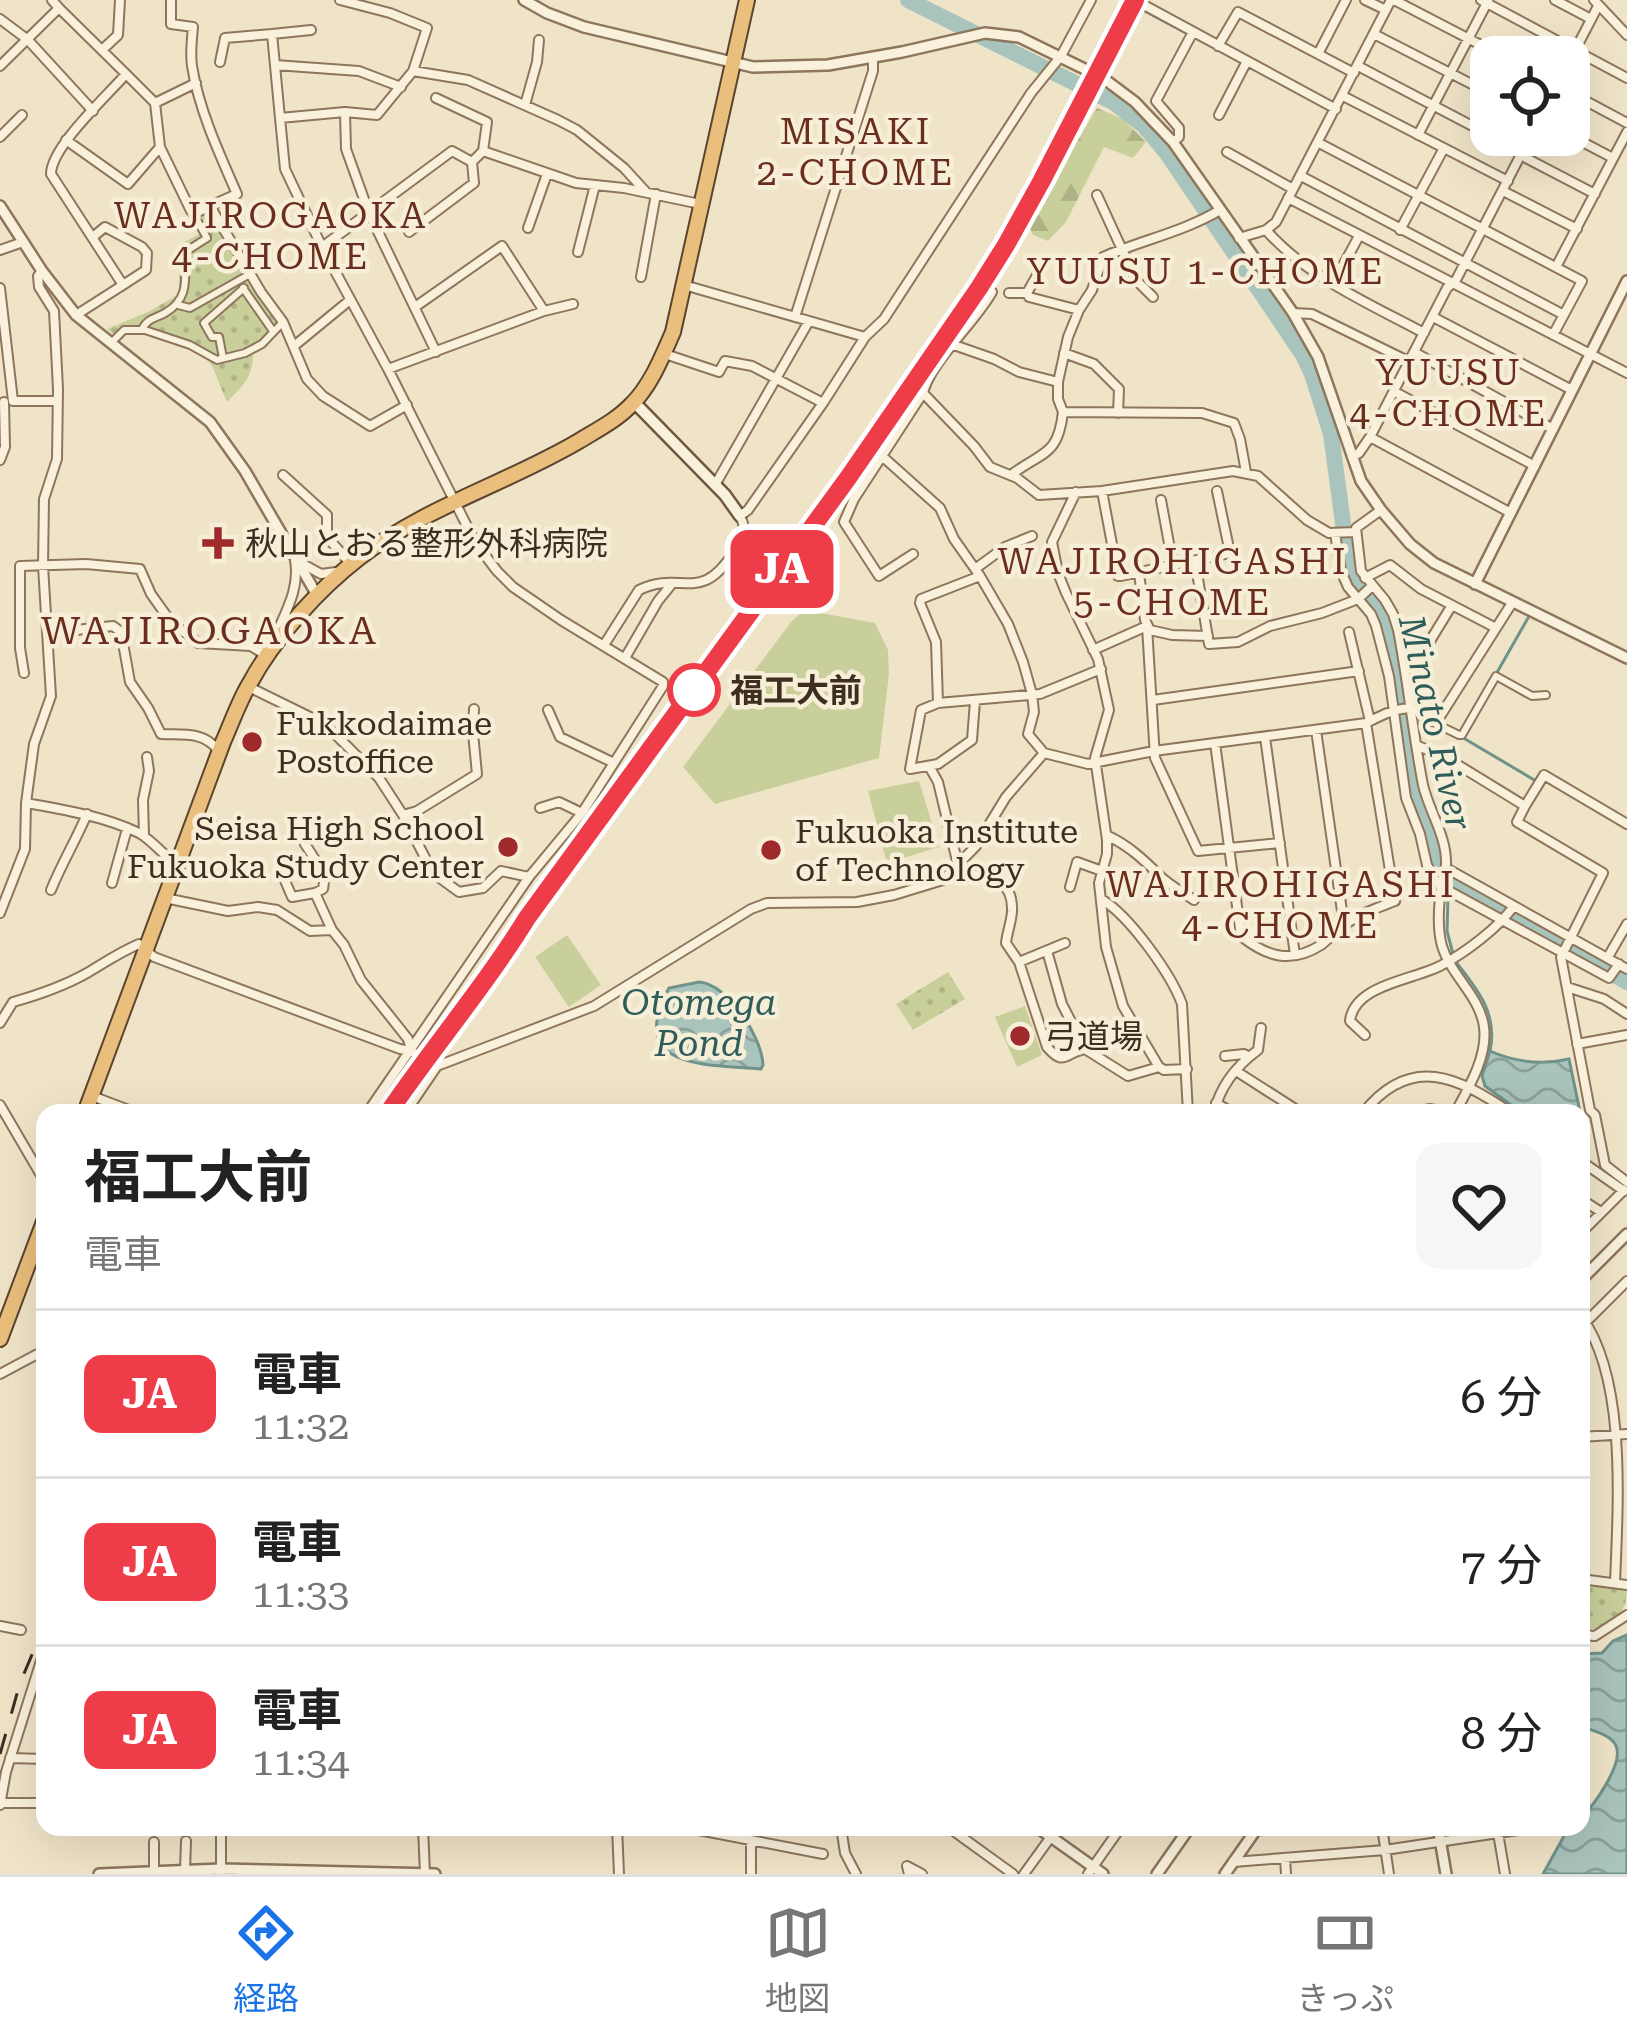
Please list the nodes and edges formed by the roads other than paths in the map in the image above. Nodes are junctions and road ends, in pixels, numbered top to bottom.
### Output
1 (120, 0) edge
2 (171, 0) edge
3 (340, 0) edge
4 (524, 0) edge
5 (747, 0) edge
6 (1090, 0) edge
7 (1346, 0) edge
8 (1365, 0) edge
9 (1392, 0) edge
10 (1555, 0) edge
11 (1486, 1) edge
12 (1596, 3) edge
13 (56, 4) edge
14 (1144, 5) dead end
15 (1385, 10) junction
16 (0, 19) edge
17 (1591, 19) junction
18 (311, 30) dead end
19 (1192, 32) junction
20 (272, 34) junction
21 (1374, 34) junction
22 (1627, 35) edge
23 (1552, 36) edge
24 (1582, 36) edge
25 (1468, 38) junction
26 (28, 40) junction
27 (539, 40) dead end
28 (1218, 46) junction
29 (102, 50) junction
30 (1318, 54) junction
31 (1590, 57) edge
32 (873, 58) junction
33 (1058, 59) junction
34 (220, 62) dead end
35 (1247, 62) junction
36 (734, 64) junction
37 (275, 65) junction
38 (0, 66) edge
39 (1356, 69) junction
40 (413, 71) junction
41 (1450, 73) junction
42 (126, 74) junction
43 (1627, 78) edge
44 (196, 82) junction
45 (1470, 83) edge
46 (401, 87) junction
47 (1343, 95) junction
48 (436, 98) dead end
49 (155, 103) junction
50 (525, 105) junction
51 (1590, 105) edge
52 (1434, 106) junction
53 (1336, 109) junction
54 (93, 111) junction
55 (345, 112) junction
56 (1219, 115) dead end
57 (22, 116) dead end
58 (280, 118) junction
59 (1470, 125) edge
60 (1627, 127) edge
61 (1418, 135) junction
62 (0, 137) edge
63 (66, 140) junction
64 (1173, 142) junction
65 (1319, 142) junction
66 (1590, 146) edge
67 (160, 147) junction
68 (1444, 148) junction
69 (483, 152) junction
70 (1227, 152) dead end
71 (1520, 156) edge
72 (1525, 156) edge
73 (1613, 158) junction
74 (472, 162) junction
75 (547, 174) junction
76 (1301, 176) junction
77 (595, 185) junction
78 (1505, 186) junction
79 (651, 193) junction
80 (1290, 194) junction
81 (1594, 194) junction
82 (1097, 195) dead end
83 (1419, 196) junction
84 (701, 205) junction
85 (0, 206) edge
86 (210, 206) junction
87 (1220, 210) junction
88 (193, 212) junction
89 (369, 214) junction
90 (528, 228) dead end
91 (1482, 229) junction
92 (1576, 229) junction
93 (1266, 230) junction
94 (1400, 230) junction
95 (409, 232) dead end
96 (94, 236) junction
97 (1359, 236) junction
98 (1239, 238) junction
99 (23, 242) junction
100 (322, 247) junction
101 (1121, 249) junction
102 (0, 250) edge
103 (578, 252) dead end
104 (1465, 263) junction
105 (1556, 268) junction
106 (42, 271) junction
107 (1040, 271) dead end
108 (641, 277) dead end
109 (245, 280) junction
110 (1627, 281) edge
111 (1333, 284) junction
112 (1451, 284) junction
113 (123, 285) junction
114 (683, 285) junction
115 (0, 288) edge
116 (992, 292) dead end
117 (1010, 292) dead end
118 (1027, 293) junction
119 (1153, 297) dead end
120 (350, 300) junction
121 (573, 304) dead end
122 (178, 305) junction
123 (416, 307) junction
124 (1078, 310) junction
125 (544, 311) junction
126 (1293, 313) junction
127 (76, 315) junction
128 (1564, 315) junction
129 (795, 317) junction
130 (1432, 317) junction
131 (808, 321) junction
132 (283, 322) junction
133 (142, 329) junction
134 (274, 332) junction
135 (1424, 333) junction
136 (1553, 336) junction
137 (865, 337) junction
138 (111, 343) junction
139 (954, 345) junction
140 (295, 346) junction
141 (436, 352) junction
142 (664, 353) junction
143 (1064, 353) junction
144 (1589, 355) junction
145 (1412, 357) junction
146 (223, 359) junction
147 (388, 369) junction
148 (1627, 373) edge
149 (776, 378) junction
150 (1058, 382) junction
151 (1571, 390) junction
152 (1395, 392) junction
153 (923, 393) junction
154 (57, 401) junction
155 (6, 402) edge
156 (634, 402) junction
157 (823, 403) junction
158 (406, 405) junction
159 (1064, 412) junction
160 (1118, 413) junction
161 (1553, 429) junction
162 (1370, 437) junction
163 (882, 456) junction
164 (1351, 458) junction
165 (0, 460) edge
166 (1535, 466) junction
167 (1246, 472) junction
168 (284, 475) dead end
169 (1011, 475) junction
170 (715, 485) junction
171 (1217, 490) dead end
172 (1102, 491) junction
173 (1076, 492) junction
174 (1161, 500) dead end
175 (454, 503) junction
176 (1381, 510) junction
177 (1511, 513) junction
178 (740, 516) junction
179 (1353, 532) junction
180 (1337, 533) junction
181 (1031, 536) dead end
182 (913, 554) dead end
183 (295, 558) junction
184 (1195, 561) junction
185 (1173, 565) junction
186 (43, 566) junction
187 (349, 566) junction
188 (977, 572) junction
189 (1139, 573) junction
190 (1365, 578) junction
191 (672, 584) junction
192 (1475, 584) junction
193 (1372, 586) junction
194 (317, 595) junction
195 (1358, 599) junction
196 (1512, 602) junction
197 (1452, 605) junction
198 (1147, 626) junction
199 (1496, 628) junction
200 (48, 632) junction
201 (1349, 632) dead end
202 (1208, 635) junction
203 (1627, 642) edge
204 (604, 645) junction
205 (1093, 650) junction
206 (267, 657) junction
207 (1623, 657) edge
208 (625, 658) junction
209 (1101, 669) junction
210 (1359, 670) junction
211 (1406, 671) junction
212 (24, 673) dead end
213 (248, 687) junction
214 (1031, 694) junction
215 (1546, 695) dead end
216 (976, 700) junction
217 (1153, 700) junction
218 (938, 703) junction
219 (1412, 708) junction
220 (473, 709) dead end
221 (548, 710) dead end
222 (1393, 710) junction
223 (1368, 722) junction
224 (1316, 730) junction
225 (1265, 737) junction
226 (1215, 743) junction
227 (1418, 746) junction
228 (219, 752) junction
229 (1154, 752) junction
230 (1044, 753) junction
231 (147, 757) dead end
232 (614, 763) junction
233 (1096, 763) junction
234 (929, 766) junction
235 (26, 803) junction
236 (1526, 806) junction
237 (540, 808) dead end
238 (582, 813) junction
239 (87, 814) junction
240 (403, 815) junction
241 (193, 821) junction
242 (1627, 824) edge
243 (127, 829) junction
244 (253, 830) dead end
245 (144, 835) junction
246 (1107, 836) junction
247 (1280, 843) junction
248 (305, 844) dead end
249 (1229, 849) junction
250 (176, 864) junction
251 (955, 868) junction
252 (1446, 868) junction
253 (1102, 871) junction
254 (283, 877) dead end
255 (529, 878) junction
256 (112, 883) dead end
257 (1442, 886) junction
258 (1070, 887) dead end
259 (51, 890) dead end
260 (314, 893) junction
261 (292, 897) junction
262 (165, 898) junction
263 (1099, 898) junction
264 (1194, 900) dead end
265 (277, 910) junction
266 (0, 913) edge
267 (1509, 914) junction
268 (1627, 924) edge
269 (1344, 925) junction
270 (332, 930) junction
271 (1570, 938) junction
272 (1065, 943) dead end
273 (146, 950) junction
274 (1047, 951) junction
275 (1563, 953) junction
276 (1295, 955) junction
277 (1608, 957) junction
278 (1448, 960) junction
279 (1019, 962) junction
280 (1623, 966) edge
281 (1567, 987) junction
282 (1627, 1014) edge
283 (0, 1023) edge
284 (1261, 1028) dead end
285 (1365, 1035) dead end
286 (1627, 1035) edge
287 (1577, 1044) junction
288 (1085, 1048) junction
289 (411, 1051) junction
290 (1226, 1056) dead end
291 (1249, 1057) junction
292 (437, 1066) junction
293 (1160, 1066) junction
294 (1187, 1069) junction
295 (1236, 1071) junction
296 (1469, 1087) junction
297 (91, 1096) junction
298 (1283, 1101) junction
299 (88, 1104) edge
300 (113, 1104) edge
301 (373, 1104) edge
302 (411, 1104) edge
303 (1188, 1104) edge
304 (1216, 1104) edge
305 (1281, 1104) edge
306 (1288, 1104) edge
307 (1372, 1104) edge
308 (1460, 1104) edge
309 (1496, 1104) edge
310 (1589, 1104) edge
311 (0, 1106) edge
312 (1590, 1110) edge
313 (1590, 1166) edge
314 (36, 1167) edge
315 (1626, 1188) edge
316 (1590, 1205) edge
317 (1601, 1213) junction
318 (1590, 1224) edge
319 (1627, 1234) edge
320 (36, 1243) edge
321 (1590, 1271) edge
322 (1627, 1280) edge
323 (1590, 1315) edge
324 (1590, 1328) edge
325 (0, 1339) edge
326 (36, 1355) edge
327 (0, 1374) edge
328 (1624, 1434) edge
329 (1590, 1436) edge
330 (1590, 1581) edge
331 (1615, 1583) junction
332 (1627, 1585) edge
333 (1627, 1617) edge
334 (0, 1626) edge
335 (21, 1630) dead end
336 (1590, 1636) edge
337 (36, 1677) edge
338 (10, 1758) junction
339 (36, 1759) edge
340 (36, 1803) edge
341 (0, 1804) edge
342 (221, 1836) edge
343 (424, 1836) edge
344 (617, 1836) edge
345 (731, 1836) edge
346 (842, 1836) edge
347 (960, 1836) edge
348 (1052, 1836) edge
349 (1059, 1836) edge
350 (1115, 1836) edge
351 (1184, 1836) edge
352 (1252, 1836) edge
353 (1383, 1836) edge
354 (1440, 1836) edge
355 (1470, 1836) edge
356 (1499, 1836) edge
357 (751, 1840) junction
358 (186, 1841) dead end
359 (154, 1842) dead end
360 (1441, 1842) junction
361 (1385, 1850) junction
362 (823, 1854) dead end
363 (1285, 1858) junction
364 (1233, 1862) junction
365 (185, 1870) junction
366 (1090, 1870) edge
367 (154, 1871) edge
368 (221, 1871) edge
369 (428, 1873) edge
370 (99, 1874) edge
371 (619, 1874) edge
372 (752, 1874) edge
373 (856, 1874) edge
374 (909, 1874) edge
375 (922, 1874) edge
376 (1013, 1874) edge
377 (1024, 1874) edge
378 (1103, 1874) edge
379 (1157, 1874) edge
380 (1225, 1874) edge
381 (1286, 1874) edge
382 (1389, 1874) edge
383 (1446, 1874) edge
384 (1504, 1874) edge

1 - 29 street
2 - 44 street
3 - 40 street
4 - 36 street
5 - 36 highway
6 - 33 street
7 - 30 street
8 - 15 street
9 - 15 street
9 - 25 street
10 - 17 street
11 - 23 street
11 - 25 street
12 - 17 street
12 - 22 street
13 - 26 street
13 - 29 street
14 - 19 street
15 - 21 street
16 - 26 street
17 - 24 street
18 - 20 street
19 - 28 street
19 - 64 street
20 - 34 street
20 - 37 street
21 - 39 street
21 - 41 street
25 - 41 street
26 - 38 street
26 - 54 street
27 - 50 street
28 - 30 street
28 - 35 street
29 - 42 street
30 - 39 street
31 - 43 street
32 - 33 street
32 - 36 street
32 - 129 street
33 - 64 street
33 - 137 street
35 - 53 street
35 - 56 street
36 - 84 highway
37 - 46 street
37 - 58 street
39 - 47 street
39 - 52 street
40 - 46 street
40 - 50 street
41 - 45 street
41 - 52 street
42 - 49 street
42 - 54 street
44 - 49 street
44 - 86 street
46 - 55 street
47 - 53 street
47 - 61 street
48 - 69 street
49 - 67 street
50 - 79 street
51 - 60 street
52 - 59 street
52 - 61 street
53 - 65 street
54 - 63 street
55 - 58 street
55 - 89 street
57 - 62 street
58 - 100 street
60 - 73 street
61 - 68 street
63 - 67 street
63 - 96 street
64 - 87 street
65 - 76 street
65 - 83 street
66 - 73 street
67 - 88 street
68 - 78 street
68 - 83 street
69 - 74 street
69 - 75 street
70 - 80 street
71 - 78 street
72 - 81 street
73 - 81 street
74 - 89 street
74 - 95 street
75 - 77 street
75 - 90 street
76 - 80 street
76 - 94 street
77 - 79 street
77 - 103 street
78 - 91 street
78 - 92 street
79 - 84 street
79 - 108 street
80 - 93 street
80 - 97 street
81 - 92 street
82 - 101 street
83 - 91 street
83 - 94 street
84 - 114 highway
85 - 99 street
86 - 88 street
86 - 109 street
87 - 98 street
87 - 101 street
88 - 122 street
89 - 100 street
89 - 123 street
91 - 104 street
91 - 105 street
92 - 105 street
93 - 98 street
93 - 111 street
94 - 104 street
96 - 113 street
96 - 113 street
97 - 111 street
97 - 112 street
98 - 126 street
99 - 102 street
99 - 106 street
100 - 120 street
101 - 119 street
101 - 124 street
104 - 112 street
104 - 128 street
105 - 128 street
106 - 127 street
106 - 154 street
107 - 118 street
109 - 122 street
109 - 132 street
109 - 134 street
109 - 146 street
110 - 144 street
111 - 135 street
112 - 130 street
112 - 136 street
113 - 127 street
114 - 129 street
114 - 142 highway
115 - 155 street
116 - 139 street
117 - 118 street
118 - 124 street
120 - 140 street
120 - 147 street
121 - 125 street
122 - 133 street
123 - 125 street
123 - 141 street
124 - 143 street
125 - 141 street
126 - 145 street
126 - 164 street
127 - 138 street
128 - 136 street
129 - 131 street
130 - 135 street
130 - 151 street
131 - 137 street
131 - 149 street
132 - 134 street
132 - 140 street
133 - 138 street
133 - 146 street
134 - 146 street
135 - 145 street
136 - 144 street
137 - 157 street
138 - 183 street
139 - 150 street
139 - 153 street
140 - 158 street
141 - 147 street
142 - 149 street
142 - 156 highway
143 - 150 street
143 - 160 street
144 - 148 street
144 - 151 street
145 - 152 street
145 - 161 street
147 - 158 street
149 - 157 street
149 - 170 street
150 - 159 street
151 - 161 street
152 - 162 street
152 - 166 street
153 - 163 street
153 - 169 street
154 - 155 street
154 - 186 street
155 - 165 street
156 - 170 main road
156 - 175 highway
157 - 178 street
158 - 175 street
159 - 160 street
159 - 169 street
160 - 167 street
161 - 166 street
162 - 164 street
162 - 177 street
163 - 182 street
163 - 188 street
164 - 176 street
166 - 177 street
167 - 172 street
167 - 180 street
168 - 187 street
169 - 173 street
170 - 178 main road
171 - 184 street
172 - 173 street
172 - 189 street
173 - 205 street
174 - 185 street
175 - 187 highway
175 - 204 street
176 - 179 street
176 - 192 street
177 - 192 street
178 - 191 street
179 - 180 street
179 - 190 street
180 - 195 street
181 - 188 street
183 - 187 street
183 - 194 street
183 - 206 street
184 - 185 street
184 - 202 street
185 - 189 street
186 - 200 street
186 - 206 street
186 - 212 street
187 - 194 highway
188 - 214 street
188 - 218 street
189 - 198 street
190 - 193 street
190 - 197 street
191 - 204 street
191 - 208 street
192 - 196 street
193 - 195 street
193 - 211 street
194 - 206 highway
195 - 202 street
195 - 222 street
196 - 199 street
196 - 207 street
197 - 199 street
197 - 211 street
198 - 202 street
198 - 205 street
198 - 217 street
199 - 219 street
200 - 228 street
200 - 235 street
201 - 210 street
203 - 207 street
204 - 208 street
205 - 209 street
206 - 213 highway
208 - 232 street
209 - 214 street
209 - 233 street
210 - 217 street
210 - 223 street
211 - 219 street
213 - 228 highway
213 - 240 street
214 - 216 street
214 - 230 street
215 - 219 street
216 - 218 street
216 - 234 street
217 - 229 street
218 - 234 street
219 - 222 street
219 - 227 street
220 - 240 street
221 - 232 street
222 - 223 street
222 - 257 street
223 - 224 street
223 - 269 street
224 - 225 street
224 - 269 street
225 - 226 street
225 - 247 street
226 - 229 street
226 - 249 street
227 - 236 street
227 - 252 street
228 - 241 highway
229 - 233 street
229 - 249 street
230 - 233 street
230 - 251 street
231 - 245 street
232 - 238 street
233 - 246 street
234 - 251 street
235 - 239 street
235 - 266 street
236 - 242 street
236 - 271 street
237 - 238 street
238 - 255 street
239 - 243 street
239 - 259 street
240 - 255 street
241 - 244 street
241 - 250 highway
243 - 245 street
243 - 256 street
245 - 250 street
246 - 253 street
246 - 264 street
247 - 249 street
247 - 276 street
248 - 260 street
249 - 276 street
250 - 262 highway
251 - 279 street
251 - 292 street
252 - 257 street
252 - 267 street
253 - 258 street
253 - 263 street
254 - 261 street
255 - 289 street
257 - 267 street
257 - 278 street
260 - 261 street
260 - 270 street
261 - 265 street
262 - 265 street
262 - 273 highway
263 - 293 street
263 - 294 street
265 - 270 street
267 - 271 street
267 - 275 street
267 - 278 street
268 - 277 street
269 - 276 street
270 - 289 street
271 - 275 street
271 - 277 street
272 - 274 street
273 - 283 street
273 - 289 street
273 - 297 highway
274 - 279 street
274 - 288 street
275 - 280 street
275 - 281 street
277 - 280 street
278 - 285 street
278 - 296 street
279 - 288 street
281 - 282 street
281 - 287 street
284 - 291 street
286 - 287 street
287 - 310 street
288 - 293 street
289 - 292 street
289 - 301 street
290 - 291 street
291 - 295 street
292 - 302 street
293 - 294 street
294 - 303 street
295 - 298 street
295 - 304 street
296 - 307 street
296 - 308 street
296 - 309 street
297 - 299 highway
297 - 300 street
298 - 305 street
298 - 306 street
311 - 314 street
312 - 315 street
313 - 315 street
315 - 317 street
316 - 317 street
317 - 318 street
319 - 321 street
320 - 325 highway
322 - 323 street
324 - 328 street
326 - 327 street
328 - 329 street
328 - 331 street
330 - 331 street
331 - 332 street
333 - 336 street
334 - 335 street
337 - 338 street
338 - 339 street
338 - 341 street
340 - 341 street
342 - 368 street
343 - 369 street
344 - 371 street
345 - 357 street
346 - 373 street
347 - 376 street
348 - 377 street
349 - 366 street
350 - 366 street
351 - 379 street
352 - 364 street
353 - 361 street
354 - 360 street
355 - 360 street
356 - 384 street
357 - 362 street
357 - 372 street
358 - 365 street
359 - 367 street
360 - 361 street
360 - 383 street
361 - 363 street
361 - 382 street
363 - 364 street
363 - 381 street
364 - 380 street
365 - 367 street
365 - 368 street
366 - 378 street
367 - 370 street
368 - 369 street
374 - 375 street

